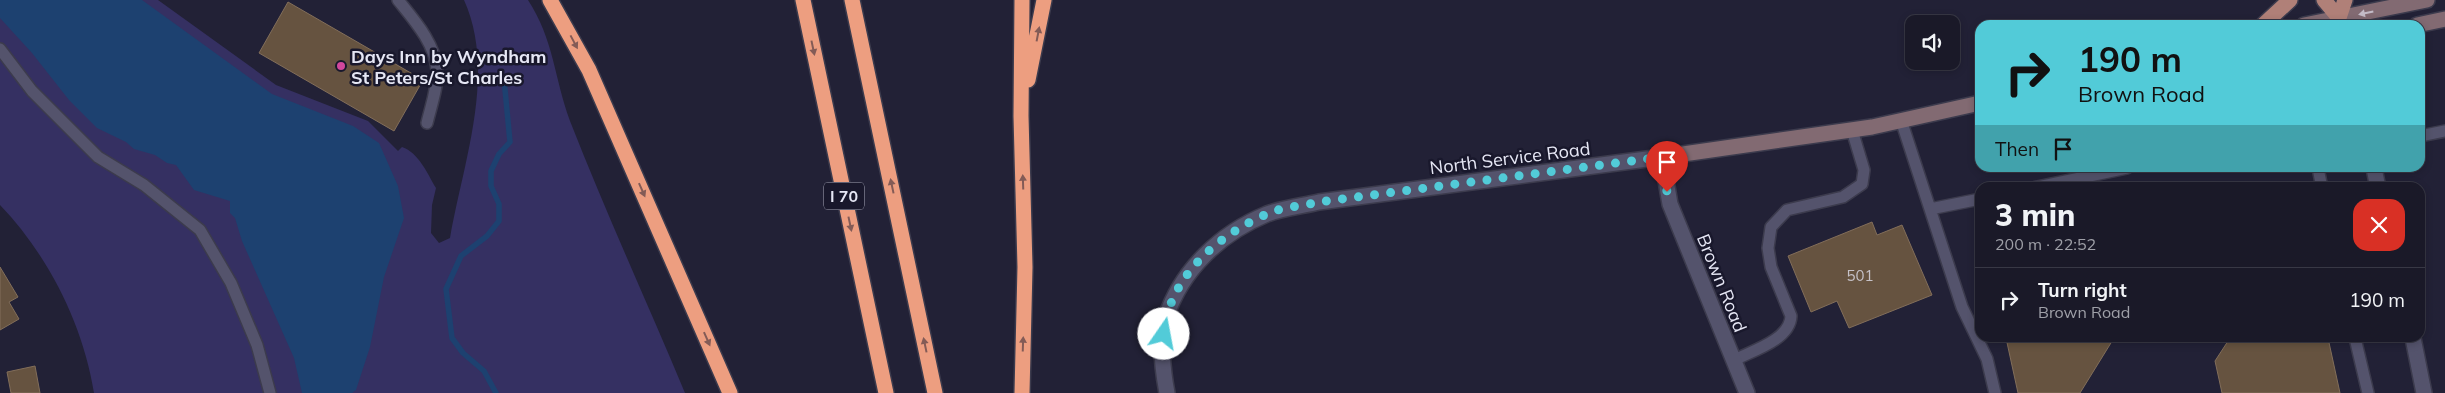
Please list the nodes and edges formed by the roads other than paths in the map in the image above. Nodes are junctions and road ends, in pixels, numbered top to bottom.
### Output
1 (398, 0) edge
2 (550, 0) edge
3 (803, 0) edge
4 (852, 0) edge
5 (1022, 0) edge
6 (1044, 0) edge
7 (2290, 0) edge
8 (2324, 0) edge
9 (2345, 0) edge
10 (2426, 0) edge
11 (2445, 19) edge
12 (2268, 20) edge
13 (2339, 20) edge
14 (2340, 20) edge
15 (2348, 20) edge
16 (2425, 23) edge
17 (0, 49) edge
18 (1975, 104) edge
19 (1021, 116) junction
20 (1901, 120) junction
21 (427, 123) dead end
22 (1852, 130) junction
23 (2445, 131) edge
24 (2425, 135) edge
25 (1662, 157) junction
26 (2108, 172) edge
27 (2061, 182) edge
28 (1975, 200) edge
29 (1930, 210) junction
30 (1975, 334) edge
31 (1979, 342) edge
32 (2356, 342) edge
33 (2414, 342) edge
34 (1734, 360) junction
35 (270, 393) edge
36 (730, 393) edge
37 (886, 393) edge
38 (935, 393) edge
39 (1022, 393) edge
40 (1167, 393) edge
41 (1748, 393) edge
42 (1995, 393) edge
43 (2368, 393) edge
44 (2424, 393) edge

1 - 21 lane
2 -> 36 highway
3 -> 37 highway, I 70
38 -> 4 highway
5 - 19 highway
19 -> 6 highway
7 - 12 main road
8 - 13 main road
9 - 14 main road
10 -> 15 street
11 - 16 street
17 - 35 lane
18 - 20 street, North Service Road
39 -> 19 highway
20 - 22 street, North Service Road
20 - 29 lane
22 - 25 street, North Service Road
22 - 34 lane
23 - 24 lane
25 - 34 street, Brown Road
25 - 40 street, North Service Road
26 - 27 lane
28 - 29 lane
29 - 30 lane
31 - 42 lane
32 - 43 lane
33 - 44 street
34 - 41 street, Brown Road

